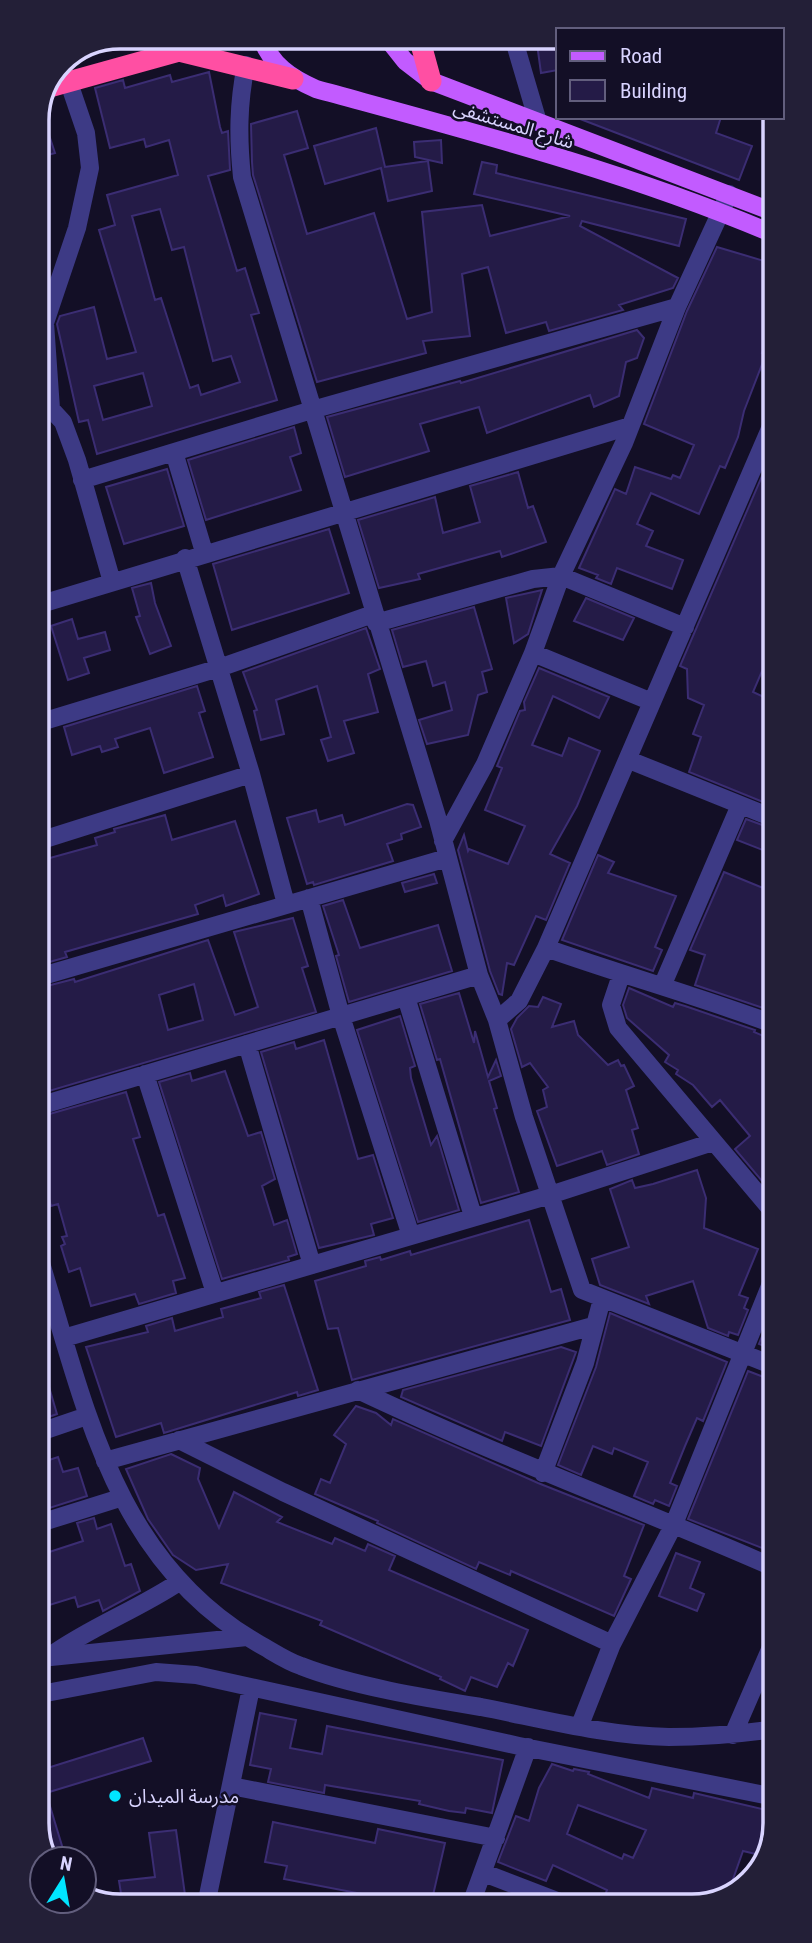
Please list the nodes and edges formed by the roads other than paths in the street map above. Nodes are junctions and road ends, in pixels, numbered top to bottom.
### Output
1 (178, 49) edge
2 (268, 49) edge
3 (396, 49) edge
4 (422, 49) edge
5 (517, 49) edge
6 (174, 50) junction
7 (246, 65) junction
8 (293, 79) junction
9 (431, 81) junction
10 (59, 83) edge
11 (60, 83) edge
12 (538, 122) junction
13 (729, 194) junction
14 (763, 208) edge
15 (722, 212) junction
16 (763, 230) edge
17 (49, 303) edge
18 (677, 307) junction
19 (312, 410) junction
20 (49, 413) edge
21 (630, 426) junction
22 (763, 445) edge
23 (174, 452) junction
24 (82, 480) junction
25 (343, 510) junction
26 (204, 552) junction
27 (185, 558) junction
28 (561, 576) junction
29 (112, 582) junction
30 (49, 602) edge
31 (375, 618) junction
32 (685, 627) junction
33 (533, 653) junction
34 (219, 668) junction
35 (652, 702) junction
36 (49, 720) edge
37 (629, 760) junction
38 (251, 774) junction
39 (740, 806) junction
40 (763, 814) edge
41 (49, 838) edge
42 (445, 850) junction
43 (309, 898) junction
44 (286, 904) junction
45 (546, 947) junction
46 (49, 974) edge
47 (480, 975) junction
48 (621, 975) junction
49 (663, 984) junction
50 (406, 997) junction
51 (341, 1016) junction
52 (763, 1019) edge
53 (497, 1020) junction
54 (247, 1044) junction
55 (145, 1074) junction
56 (49, 1102) edge
57 (713, 1142) junction
58 (550, 1195) junction
59 (763, 1200) edge
60 (473, 1216) junction
61 (411, 1236) junction
62 (312, 1265) junction
63 (49, 1289) edge
64 (215, 1293) junction
65 (602, 1299) junction
66 (763, 1306) edge
67 (593, 1326) junction
68 (64, 1338) junction
69 (746, 1353) junction
70 (763, 1361) edge
71 (358, 1390) junction
72 (87, 1416) junction
73 (49, 1429) edge
74 (179, 1440) junction
75 (105, 1461) junction
76 (543, 1473) junction
77 (120, 1498) junction
78 (49, 1520) edge
79 (674, 1524) junction
80 (763, 1563) edge
81 (179, 1582) junction
82 (247, 1637) junction
83 (612, 1643) junction
84 (49, 1654) edge
85 (49, 1657) edge
86 (763, 1666) edge
87 (251, 1688) junction
88 (393, 1689) junction
89 (49, 1692) edge
90 (387, 1718) junction
91 (580, 1725) junction
92 (763, 1731) edge
93 (733, 1735) junction
94 (528, 1747) junction
95 (231, 1786) junction
96 (763, 1795) edge
97 (496, 1838) junction
98 (484, 1874) junction
99 (208, 1894) edge
100 (475, 1894) edge
101 (538, 1894) edge

1 - 6 highway
2 - 8 main road, شارع المستشفى
3 - 9 main road, شارع المستشفى
4 - 9 highway
5 - 12 street
6 - 7 highway
6 - 11 highway
7 - 8 highway
7 - 19 street
8 - 15 main road, شارع المستشفى
9 - 12 main road, شارع المستشفى
10 - 17 street
12 - 13 main road, شارع المستشفى
13 - 14 main road, شارع المستشفى
13 - 15 street
15 - 16 main road, شارع المستشفى
15 - 18 street
18 - 19 street
18 - 21 street
19 - 23 street
19 - 25 street
20 - 24 street
21 - 25 street
21 - 28 street
22 - 32 street
23 - 24 street
23 - 26 street
24 - 29 street
25 - 26 street
25 - 31 street
26 - 27 street
27 - 29 street
27 - 34 street
28 - 31 street
28 - 32 street
28 - 33 street
29 - 30 street
31 - 34 street
31 - 42 street
32 - 35 street
33 - 35 street
33 - 42 street
34 - 36 street
34 - 38 street
35 - 37 street
37 - 39 street
37 - 45 street
38 - 41 street
38 - 44 street
39 - 40 street
39 - 49 street
42 - 43 street
42 - 47 street
43 - 44 street
43 - 51 street
44 - 46 street
45 - 48 street
45 - 53 street
47 - 50 street
47 - 53 street
48 - 49 street
48 - 57 street
49 - 52 street
50 - 51 street
50 - 60 street
51 - 54 street
51 - 61 street
53 - 58 street
54 - 55 street
54 - 62 street
55 - 56 street
55 - 64 street
57 - 58 street
57 - 59 street
58 - 60 street
58 - 65 street
60 - 61 street
61 - 62 street
62 - 64 street
63 - 68 street
64 - 68 street
65 - 67 street
65 - 69 street
66 - 69 street
67 - 71 street
67 - 76 street
68 - 72 street
69 - 70 street
69 - 79 street
71 - 74 street
71 - 76 street
72 - 73 street
72 - 75 street
74 - 75 street
74 - 83 street
75 - 77 street
76 - 79 street
77 - 78 street
77 - 81 street
79 - 80 street
79 - 83 street
81 - 82 street
81 - 84 street
82 - 85 street
82 - 88 street
83 - 91 street
86 - 93 street
87 - 89 street
87 - 90 street
87 - 95 street
88 - 90 street
88 - 91 street
90 - 94 street
91 - 93 street
92 - 93 street
94 - 96 street
94 - 97 street
95 - 97 street
95 - 99 street
97 - 98 street
98 - 100 street
98 - 101 street

